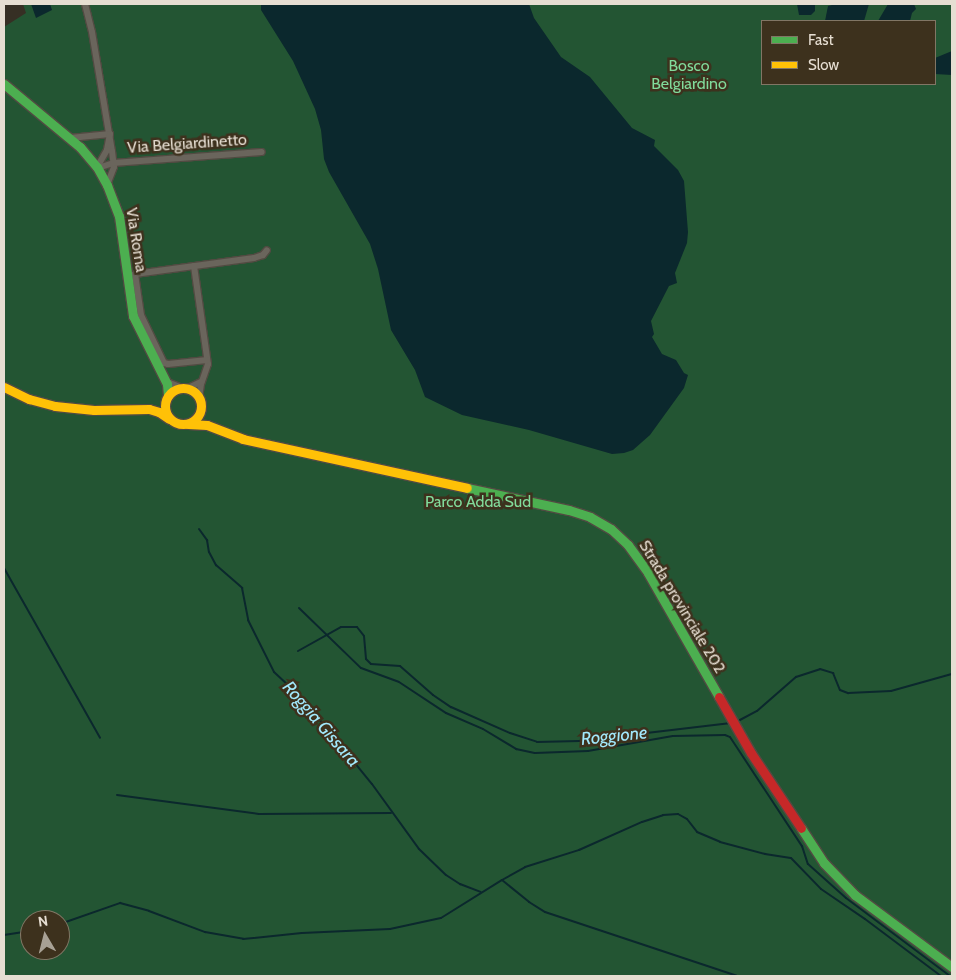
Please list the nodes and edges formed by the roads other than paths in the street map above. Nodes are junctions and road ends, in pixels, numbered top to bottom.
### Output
1 (85, 4) edge
2 (4, 84) edge
3 (110, 134) junction
4 (70, 138) junction
5 (262, 152) dead end
6 (99, 163) junction
7 (113, 163) junction
8 (107, 185) junction
9 (267, 250) dead end
10 (194, 266) junction
11 (208, 360) junction
12 (164, 380) junction
13 (202, 381) junction
14 (4, 387) edge
15 (184, 388) junction
16 (168, 397) junction
17 (199, 398) junction
18 (136, 408) junction
19 (201, 408) junction
20 (170, 419) junction
21 (188, 424) junction
22 (215, 428) junction
23 (951, 966) edge

1 - 3 street
2 - 4 street, Via Roma
3 - 4 street
3 - 6 street
3 - 7 street
4 - 6 street, Via Roma
5 - 7 street, Via Belgiardinetto
6 - 7 street, Via Belgiardinetto
6 - 8 street, Via Roma
7 - 8 street
8 - 12 street, Via Roma
9 - 10 street
10 - 11 street
10 - 11 street
11 - 13 street
12 - 15 street
12 - 16 street, Via Roma
13 - 15 street
13 - 17 street
14 - 18 street, Strada provinciale 202
15 - 16 street, Strada provinciale 202
15 - 17 street
16 - 18 street, Strada provinciale 202
16 - 20 street
17 - 19 street
18 - 20 street, Strada provinciale 202
19 - 21 street
19 - 22 street
20 - 21 street, Strada provinciale 202
21 - 22 street, Strada provinciale 202
22 - 23 street, Strada provinciale 202

